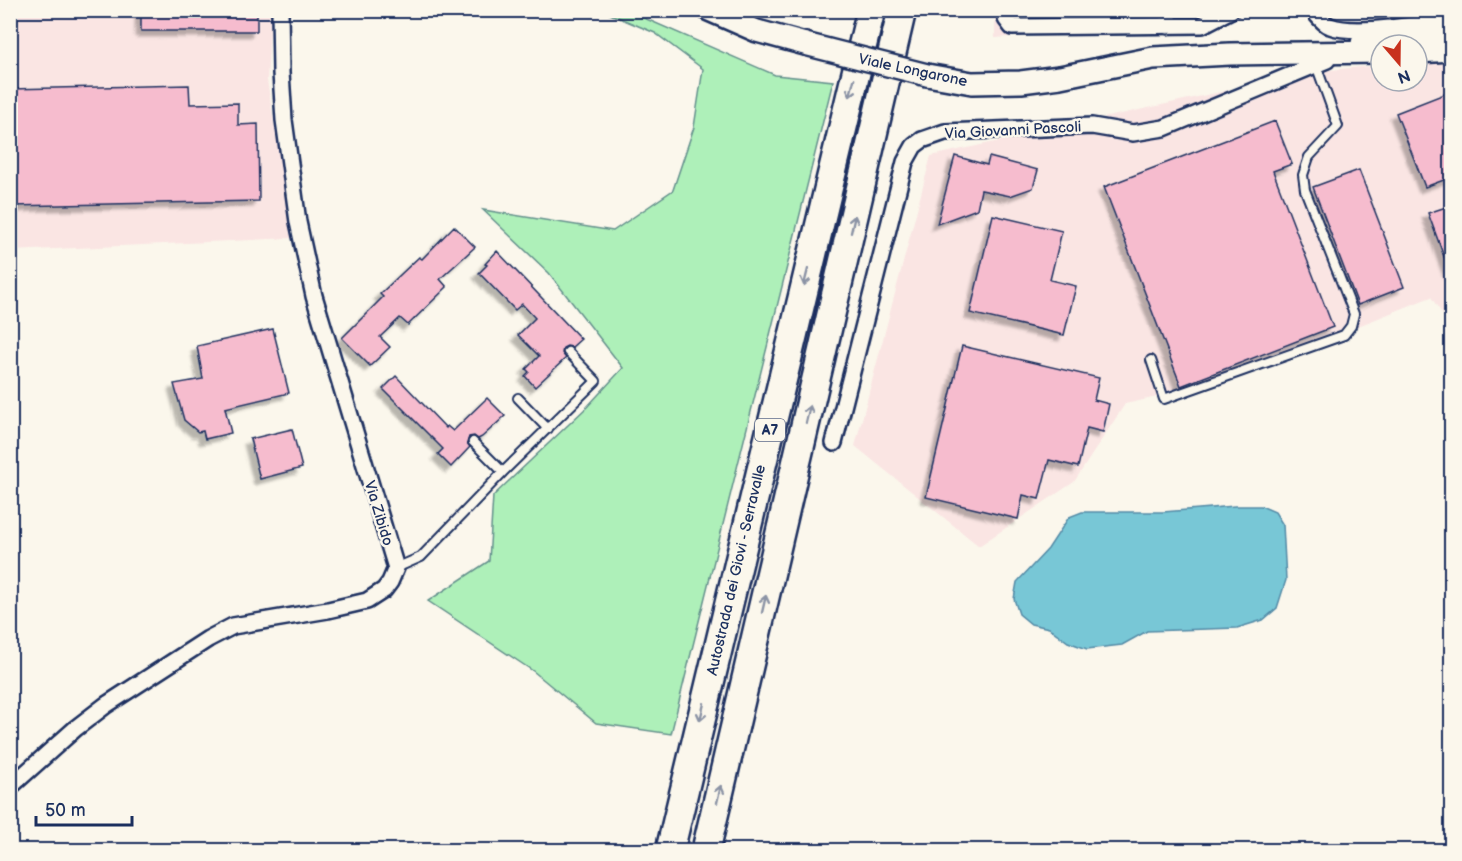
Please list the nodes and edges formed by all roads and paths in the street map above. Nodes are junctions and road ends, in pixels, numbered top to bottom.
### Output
1 (280, 10) edge
2 (709, 10) edge
3 (871, 10) edge
4 (902, 10) edge
5 (1231, 10) edge
6 (1314, 10) edge
7 (1006, 15) edge
8 (1452, 17) edge
9 (1167, 18) edge
10 (1452, 34) edge
11 (1452, 50) edge
12 (1429, 51) edge
13 (1369, 52) edge
14 (1328, 54) junction
15 (568, 351) dead end
16 (1151, 360) dead end
17 (518, 398) dead end
18 (548, 429) junction
19 (473, 442) dead end
20 (834, 443) dead end
21 (503, 472) junction
22 (396, 568) junction
23 (10, 787) edge
24 (669, 850) edge
25 (706, 850) edge

1 - 22 street, Via Zibido
2 - 14 main road, Viale Longarone, bridge
3 -> 24 highway, Autostrada dei Giovi - Serravalle / A7
25 -> 4 highway, A7
5 - 9 street
6 - 8 street
7 - 9 street
10 - 14 main road, Viale Longarone
11 - 12 main road
13 - 14 main road, Viale Longarone
14 - 16 lane
14 - 20 street, Via Giovanni Pascoli
15 - 18 lane
17 - 18 lane
18 - 21 lane
19 - 21 lane
21 - 22 lane
22 - 23 street

